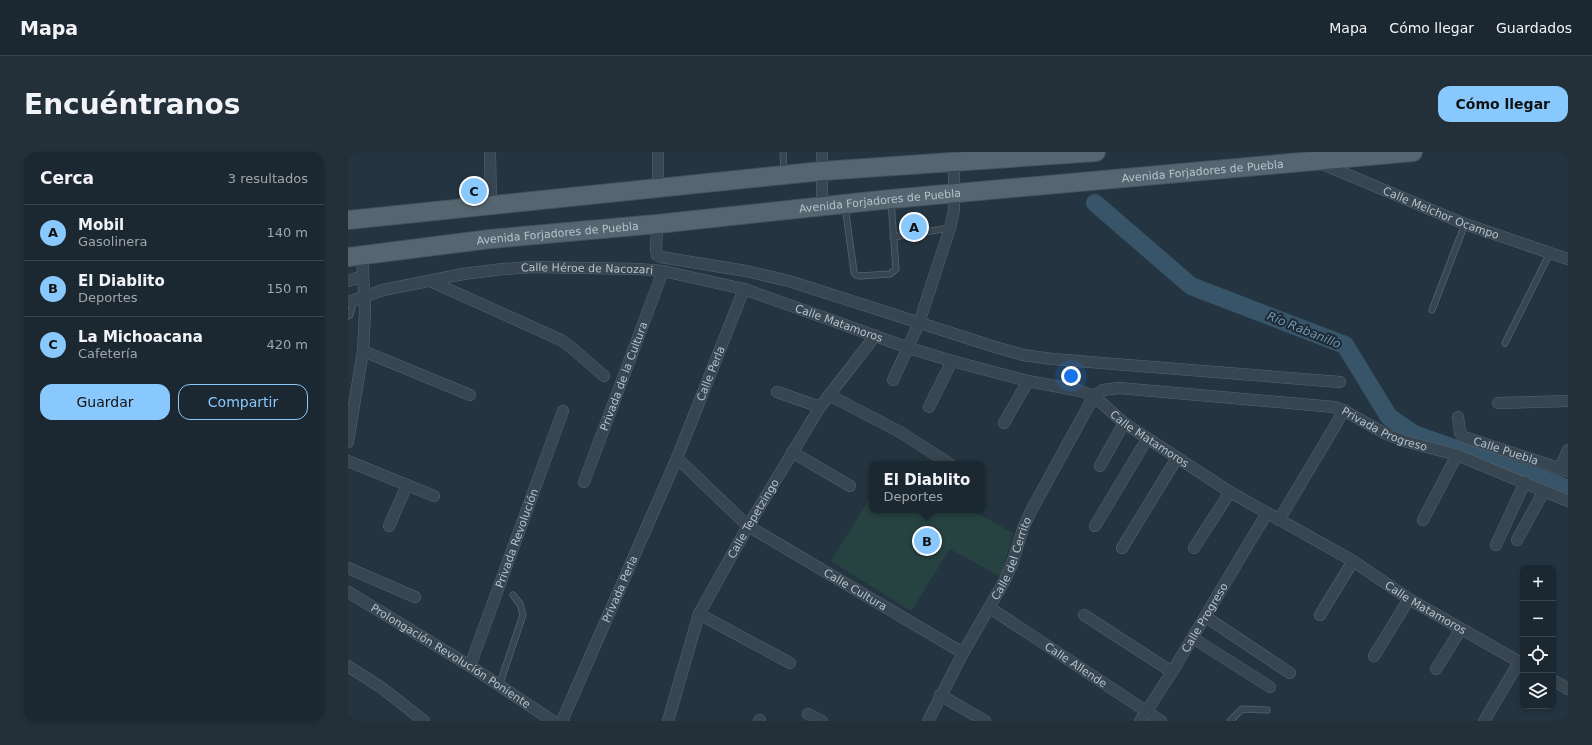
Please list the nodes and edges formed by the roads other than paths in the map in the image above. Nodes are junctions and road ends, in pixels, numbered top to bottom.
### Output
1 (490, 152) edge
2 (658, 152) edge
3 (783, 152) edge
4 (822, 152) edge
5 (1096, 152) edge
6 (1413, 152) edge
7 (1049, 154) edge
8 (1315, 161) junction
9 (954, 162) junction
10 (822, 172) junction
11 (784, 175) junction
12 (658, 188) junction
13 (955, 194) junction
14 (891, 199) junction
15 (845, 204) junction
16 (491, 206) junction
17 (822, 206) junction
18 (348, 220) edge
19 (658, 224) junction
20 (1465, 224) junction
21 (950, 228) junction
22 (893, 237) junction
23 (1550, 253) junction
24 (355, 256) edge
25 (1568, 259) edge
26 (662, 271) junction
27 (363, 276) junction
28 (348, 281) edge
29 (430, 281) junction
30 (744, 289) junction
31 (364, 295) junction
32 (351, 301) edge
33 (1432, 310) dead end
34 (348, 316) edge
35 (919, 323) junction
36 (875, 336) junction
37 (1505, 343) dead end
38 (908, 348) junction
39 (362, 351) junction
40 (952, 361) junction
41 (604, 376) dead end
42 (894, 380) dead end
43 (1028, 381) junction
44 (1340, 382) dead end
45 (777, 392) dead end
46 (470, 395) dead end
47 (829, 395) junction
48 (1094, 396) junction
49 (1568, 401) edge
50 (1498, 402) dead end
51 (820, 407) junction
52 (929, 407) dead end
53 (563, 410) dead end
54 (1343, 410) junction
55 (1458, 417) dead end
56 (1004, 423) dead end
57 (1124, 423) junction
58 (1147, 439) junction
59 (348, 442) edge
60 (1568, 450) edge
61 (792, 452) junction
62 (1457, 456) junction
63 (677, 458) junction
64 (1177, 458) junction
65 (348, 461) edge
66 (945, 461) edge
67 (1100, 466) dead end
68 (1564, 469) edge
69 (584, 482) dead end
70 (1525, 482) junction
71 (407, 485) junction
72 (850, 486) dead end
73 (1544, 491) junction
74 (1230, 492) junction
75 (434, 496) dead end
76 (1568, 501) edge
77 (1267, 513) junction
78 (1279, 520) junction
79 (1423, 520) dead end
80 (390, 526) dead end
81 (748, 526) junction
82 (1095, 526) dead end
83 (1517, 540) dead end
84 (1496, 545) dead end
85 (1122, 548) dead end
86 (1194, 548) dead end
87 (1353, 561) junction
88 (348, 568) edge
89 (348, 592) edge
90 (512, 595) dead end
91 (415, 597) dead end
92 (1409, 599) junction
93 (990, 608) junction
94 (699, 614) junction
95 (1084, 615) dead end
96 (1320, 615) dead end
97 (1206, 617) junction
98 (1461, 629) junction
99 (1193, 638) junction
100 (963, 653) junction
101 (1374, 656) dead end
102 (1520, 662) edge
103 (790, 663) dead end
104 (1520, 665) edge
105 (348, 666) edge
106 (470, 666) junction
107 (1436, 669) dead end
108 (1172, 672) junction
109 (1290, 673) dead end
110 (1556, 682) edge
111 (499, 686) junction
112 (1270, 687) dead end
113 (1568, 689) edge
114 (940, 695) junction
115 (1267, 710) dead end
116 (1147, 711) junction
117 (808, 714) dead end
118 (424, 721) edge
119 (553, 721) edge
120 (562, 721) edge
121 (668, 721) edge
122 (822, 721) edge
123 (928, 721) edge
124 (984, 721) edge
125 (1140, 721) edge
126 (1161, 721) edge
127 (1230, 721) edge
128 (1484, 721) edge

1 - 16 street
2 - 12 street
3 - 11 lane
4 - 10 street
5 - 7 main road
6 - 8 main road, Avenida Forjadores de Puebla
7 - 9 main road
8 - 13 main road, Avenida Forjadores de Puebla
8 - 20 street, Calle Melchor Ocampo
9 - 10 main road
9 - 13 street
10 - 11 main road
10 - 17 street
11 - 12 main road
12 - 16 main road
13 - 14 main road, Avenida Forjadores de Puebla
13 - 21 street
14 - 15 main road, Avenida Forjadores de Puebla
14 - 22 lane
15 - 17 main road, Avenida Forjadores de Puebla
15 - 22 lane
16 - 18 main road
17 - 19 main road, Avenida Forjadores de Puebla
19 - 24 main road, Avenida Forjadores de Puebla
19 - 35 street
20 - 23 street, Calle Melchor Ocampo
20 - 33 lane
21 - 22 lane
21 - 35 street
23 - 25 street, Calle Melchor Ocampo
23 - 37 lane
24 - 27 street
26 - 29 street, Calle Héroe de Nacozari
26 - 30 street, Calle Héroe de Nacozari
26 - 69 street, Privada de la Cultura
27 - 28 street
27 - 31 street
29 - 31 street, Calle Héroe de Nacozari
29 - 41 street, Privada de la Cultura
30 - 36 street, Calle Matamoros
30 - 63 street, Calle Perla
31 - 32 street, Calle Héroe de Nacozari
31 - 39 street
32 - 34 lane
35 - 38 street
35 - 44 street
36 - 38 street, Calle Matamoros
36 - 47 street, Calle Tepetzingo
38 - 40 street, Calle Matamoros
38 - 42 street
39 - 46 street
39 - 59 street
40 - 43 street, Calle Matamoros
40 - 52 street
43 - 48 street, Calle Matamoros
43 - 56 street
45 - 51 street
47 - 51 street, Calle Tepetzingo
47 - 66 street
48 - 54 street
48 - 57 street, Calle Matamoros
48 - 93 street, Calle del Cerrito
49 - 50 street
51 - 61 street, Calle Tepetzingo
53 - 106 street, Privada Revolución
54 - 62 street, Privada Progreso
54 - 78 street, Privada Progreso
55 - 68 street, Calle Puebla
57 - 58 street, Calle Matamoros
57 - 67 street
58 - 64 street, Calle Matamoros
58 - 82 street
60 - 68 street
61 - 72 street
61 - 81 street, Calle Tepetzingo
62 - 70 street, Privada Progreso
62 - 79 street
63 - 81 street, Calle Cultura
63 - 120 street, Privada Perla
64 - 74 street, Calle Matamoros
64 - 85 street
65 - 71 street
70 - 73 street, Privada Progreso
70 - 84 street
71 - 75 street
71 - 80 street
73 - 76 street, Privada Progreso
73 - 83 street
74 - 77 street, Calle Matamoros
74 - 86 street
77 - 78 street, Calle Matamoros
77 - 97 street, Calle Progreso
78 - 87 street, Calle Matamoros
81 - 94 street, Calle Tepetzingo
81 - 100 street, Calle Cultura
87 - 92 street, Calle Matamoros
87 - 96 street
88 - 91 street
89 - 106 street, Prolongación Revolución Poniente
90 - 111 lane
92 - 98 street, Calle Matamoros
92 - 101 street
93 - 100 street, Calle del Cerrito
93 - 116 street, Calle Allende
94 - 103 street
94 - 121 street, Calle Tepetzingo
95 - 108 street
97 - 99 street, Calle Progreso
97 - 109 street
98 - 102 street, Calle Matamoros
98 - 107 street
99 - 108 street, Calle Progreso
99 - 112 street
100 - 114 street, Calle del Cerrito
104 - 128 street
105 - 118 street
106 - 111 street, Prolongación Revolución Poniente
108 - 116 street, Calle Progreso
110 - 113 street
111 - 119 street, Prolongación Revolución Poniente
114 - 123 street, Calle del Cerrito
114 - 124 street
115 - 127 lane
116 - 125 street, Calle Progreso
116 - 126 street, Calle Allende
117 - 122 street

